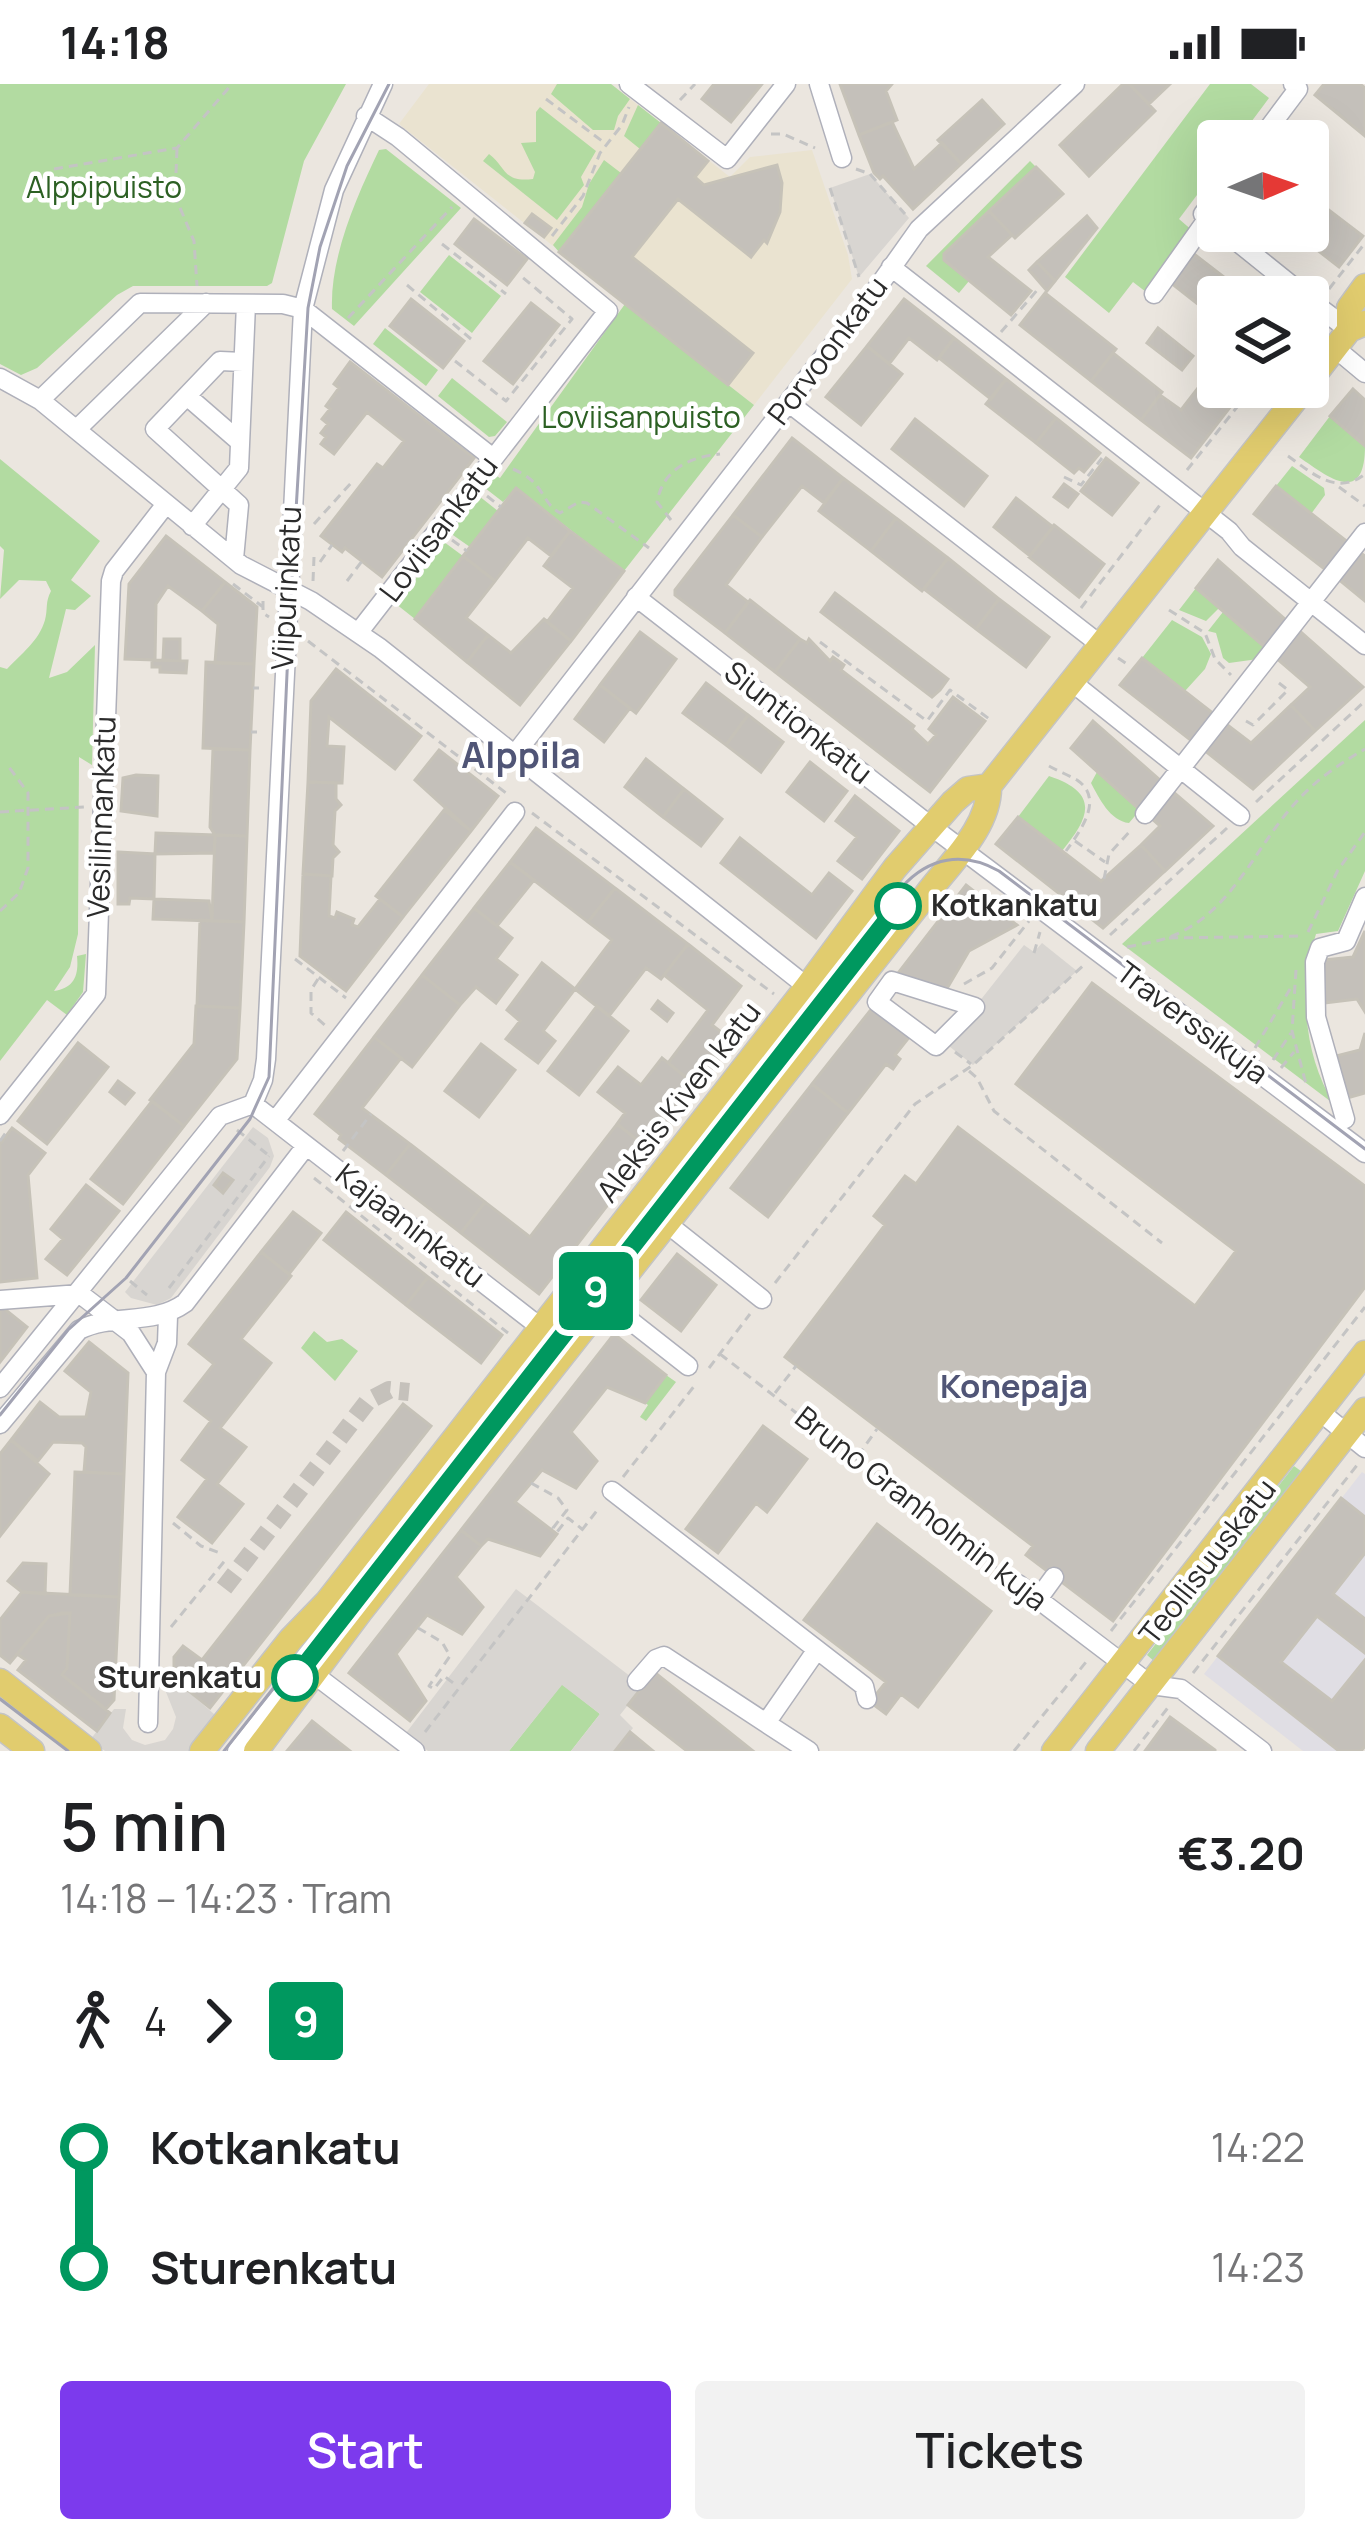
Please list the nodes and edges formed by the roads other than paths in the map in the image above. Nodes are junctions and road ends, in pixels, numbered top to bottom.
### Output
1 (383, 84) edge
2 (629, 84) edge
3 (786, 84) edge
4 (819, 84) edge
5 (1075, 84) edge
6 (1293, 84) edge
7 (366, 116) junction
8 (1274, 120) edge
9 (842, 158) road end
10 (1197, 247) edge
11 (1250, 252) edge
12 (891, 267) junction
13 (1280, 276) edge
14 (1365, 286) edge
15 (1154, 294) dead end
16 (202, 296) junction
17 (246, 304) junction
18 (303, 309) junction
19 (1350, 334) edge
20 (1329, 358) edge
21 (243, 362) junction
22 (1365, 373) edge
23 (0, 378) edge
24 (187, 396) junction
25 (40, 400) junction
26 (789, 403) junction
27 (1288, 408) edge
28 (77, 429) junction
29 (240, 442) junction
30 (493, 458) junction
31 (223, 488) junction
32 (166, 504) junction
33 (1205, 514) junction
34 (192, 526) junction
35 (1365, 533) edge
36 (234, 559) junction
37 (287, 588) junction
38 (637, 597) junction
39 (1311, 602) junction
40 (358, 633) junction
41 (1365, 645) edge
42 (1102, 646) junction
43 (1073, 683) junction
44 (515, 754) junction
45 (1181, 768) junction
46 (989, 786) junction
47 (515, 812) dead end
48 (1145, 814) road end
49 (1240, 816) road end
50 (932, 827) junction
51 (961, 849) junction
52 (1365, 897) edge
53 (807, 987) junction
54 (942, 997) joint
55 (834, 1008) junction
56 (253, 1104) junction
57 (0, 1115) edge
58 (1345, 1119) dead end
59 (275, 1121) junction
60 (306, 1146) junction
61 (1365, 1153) edge
62 (665, 1222) junction
63 (80, 1294) junction
64 (762, 1299) road end
65 (0, 1300) edge
66 (604, 1300) junction
67 (165, 1307) junction
68 (115, 1321) junction
69 (541, 1328) junction
70 (567, 1348) junction
71 (1361, 1359) edge
72 (674, 1363) dead end
73 (156, 1372) junction
74 (0, 1388) edge
75 (1365, 1410) edge
76 (1319, 1411) junction
77 (0, 1424) edge
78 (1359, 1445) edge
79 (612, 1491) road end
80 (1054, 1576) dead end
81 (1018, 1584) road end
82 (1038, 1599) junction
83 (327, 1602) junction
84 (360, 1612) junction
85 (816, 1651) junction
86 (1121, 1664) junction
87 (315, 1675) junction
88 (0, 1681) edge
89 (637, 1682) dead end
90 (1151, 1685) junction
91 (867, 1699) dead end
92 (766, 1723) junction
93 (148, 1724) dead end
94 (0, 1726) edge
95 (413, 1750) edge
96 (32, 1751) edge
97 (89, 1751) edge
98 (202, 1751) edge
99 (224, 1751) edge
100 (237, 1751) edge
101 (256, 1751) edge
102 (808, 1751) edge
103 (1054, 1751) edge
104 (1099, 1751) edge
105 (1262, 1751) edge

1 - 7 street, Viipurinkatu
2 - 3 street
4 - 9 street
5 - 12 street, Porvoonkatu
6 - 8 street
7 - 18 street, Viipurinkatu
7 - 30 street, Loviisankatu
10 - 15 street
11 - 13 street
12 - 26 street, Porvoonkatu
12 - 33 street
14 - 19 main road, Aleksis Kiven katu
16 - 17 street
16 - 25 street
16 - 28 street
17 - 18 street
17 - 21 street
18 - 30 street
18 - 37 street, Viipurinkatu
19 - 20 main road, Aleksis Kiven katu
19 - 22 street
21 - 24 street
21 - 29 street
23 - 25 street
24 - 29 street
24 - 31 street
25 - 28 street
26 - 38 street, Porvoonkatu
26 - 42 street
27 - 33 main road, Aleksis Kiven katu
28 - 32 street
29 - 31 street
30 - 40 street, Loviisankatu
31 - 34 street
31 - 36 street
32 - 34 street
32 - 57 street, Vesilinnankatu
33 - 39 street
33 - 42 main road, Aleksis Kiven katu
34 - 36 street
35 - 39 street
36 - 37 street
37 - 40 street
37 - 56 street, Viipurinkatu
38 - 44 street, Porvoonkatu
38 - 50 street, Siuntionkatu
39 - 41 street
39 - 45 street
40 - 44 street
42 - 43 main road, Aleksis Kiven katu
43 - 45 street
43 - 46 main road, Aleksis Kiven katu
44 - 53 street
45 - 48 street
45 - 49 street
46 - 50 main road, Aleksis Kiven katu
46 - 51 main road, Aleksis Kiven katu
47 - 59 street
50 - 51 street, Siuntionkatu
50 - 53 main road, Aleksis Kiven katu
51 - 55 main road, Aleksis Kiven katu
51 - 61 street, Traverssikuja
52 - 58 street
53 - 55 street
53 - 69 main road, Aleksis Kiven katu
54 - 54 street
55 - 62 main road, Aleksis Kiven katu
56 - 59 street, Kajaaninkatu
56 - 63 street
59 - 60 street, Kajaaninkatu
60 - 67 street
60 - 69 street, Kajaaninkatu
62 - 64 street
62 - 66 main road, Aleksis Kiven katu
63 - 65 street
63 - 68 street
63 - 74 street
66 - 70 main road, Aleksis Kiven katu
66 - 72 street
67 - 68 street
67 - 73 street
68 - 73 street
68 - 77 street
69 - 70 street, Kajaaninkatu
69 - 83 main road, Aleksis Kiven katu
70 - 84 main road, Aleksis Kiven katu
71 - 76 main road
73 - 93 street
75 - 78 main road, Teollisuuskatu
76 - 78 street
76 - 86 main road, Teollisuuskatu
78 - 90 main road, Teollisuuskatu
79 - 85 street
80 - 82 street
81 - 82 street, Bruno Granholmin kuja
82 - 86 street, Bruno Granholmin kuja
83 - 98 main road, Aleksis Kiven katu
83 - 99 street
84 - 87 main road, Aleksis Kiven katu
84 - 100 street
85 - 91 street
85 - 92 street
86 - 90 street, Bruno Granholmin kuja
86 - 103 main road, Teollisuuskatu
87 - 95 street
87 - 101 main road, Aleksis Kiven katu
88 - 97 main road
89 - 92 street
90 - 104 main road, Teollisuuskatu
90 - 105 street
92 - 102 street
94 - 96 main road

